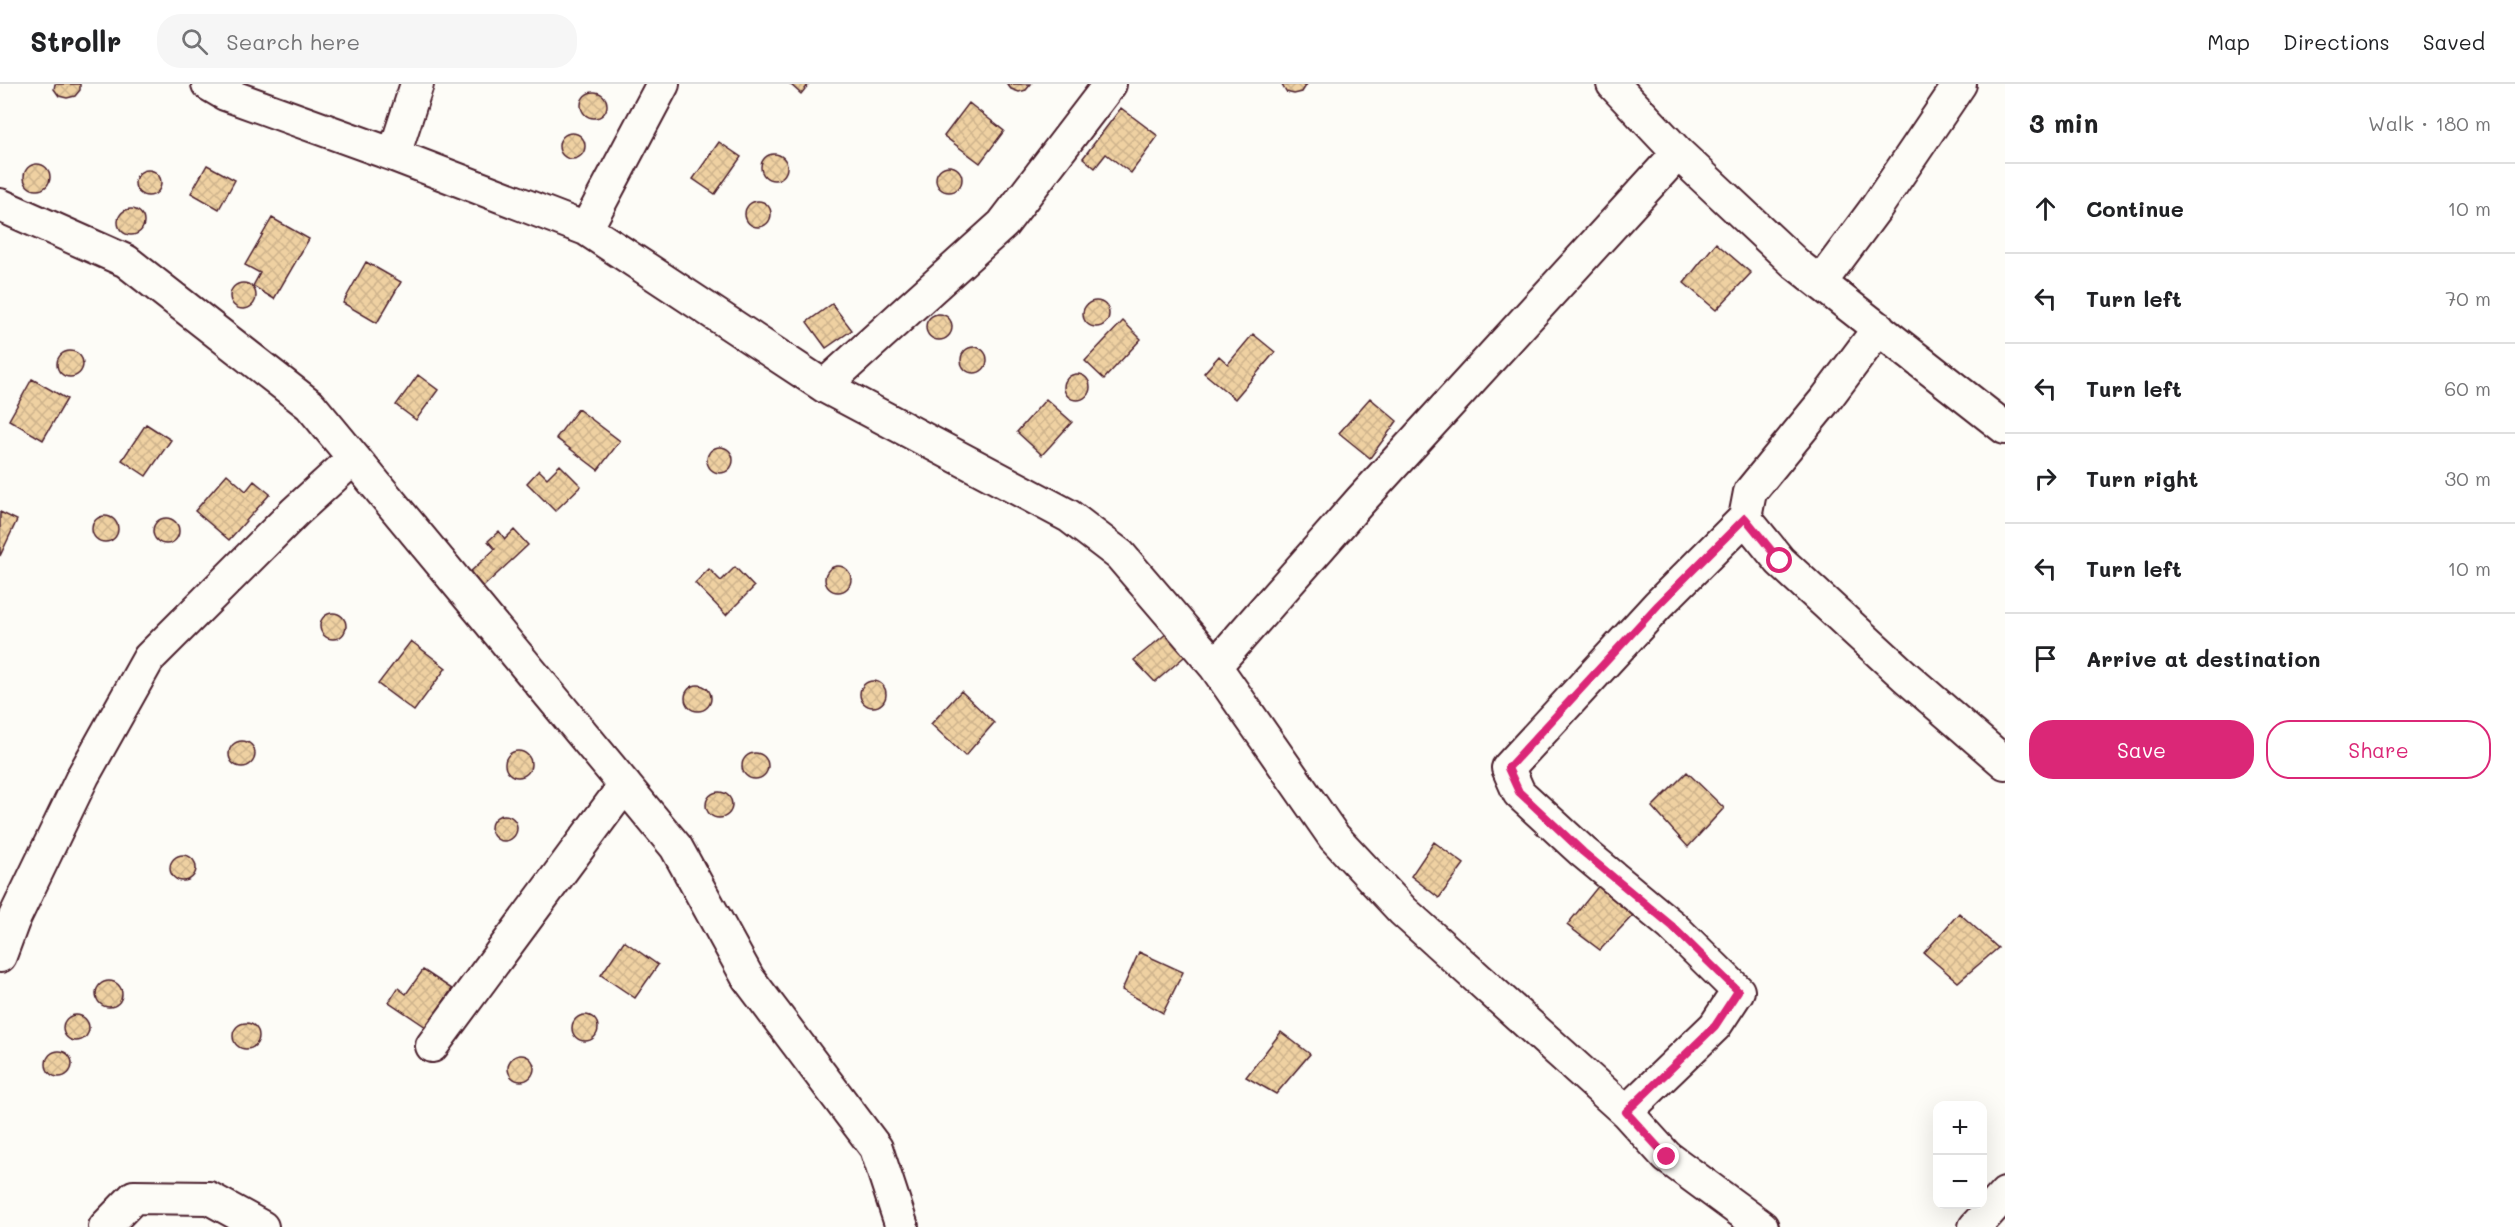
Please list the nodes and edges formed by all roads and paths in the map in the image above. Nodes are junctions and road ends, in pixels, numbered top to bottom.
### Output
1 (208, 84) edge
2 (417, 84) edge
3 (663, 84) edge
4 (1110, 84) edge
5 (1613, 84) edge
6 (1960, 84) edge
7 (1678, 153) junction
8 (394, 155) junction
9 (0, 205) edge
10 (586, 229) junction
11 (1821, 282) junction
12 (1879, 328) junction
13 (824, 386) junction
14 (2005, 428) edge
15 (354, 458) junction
16 (1745, 518) junction
17 (1215, 666) junction
18 (2005, 763) edge
19 (625, 785) junction
20 (0, 956) edge
21 (432, 1046) dead end
22 (1626, 1112) junction
23 (2005, 1194) edge
24 (211, 1212) edge
25 (105, 1227) edge
26 (262, 1227) edge
27 (902, 1227) edge
28 (1762, 1227) edge
29 (1975, 1227) edge

1 - 8 street
2 - 8 street
3 - 10 street
4 - 13 street
5 - 7 street
6 - 11 street
7 - 11 street
7 - 17 street
8 - 10 street
9 - 15 street
10 - 13 street
11 - 12 street
12 - 14 street
12 - 16 street
13 - 17 street
15 - 19 street
15 - 20 street
16 - 18 street
16 - 22 street
17 - 22 street
19 - 21 street
19 - 27 street
22 - 28 street
23 - 29 street
24 - 25 street
24 - 26 street

